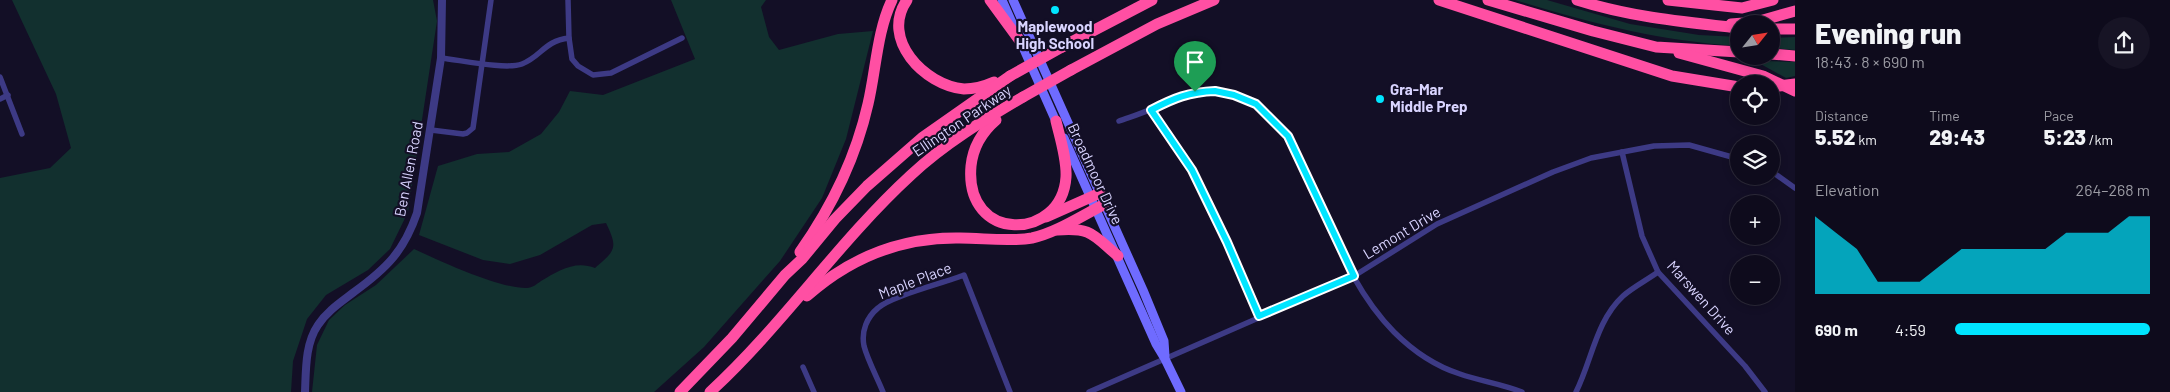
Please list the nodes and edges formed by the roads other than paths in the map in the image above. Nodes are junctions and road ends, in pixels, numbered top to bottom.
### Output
1 (442, 0) edge
2 (491, 0) edge
3 (568, 0) edge
4 (892, 0) edge
5 (907, 0) edge
6 (990, 0) edge
7 (1002, 0) edge
8 (1013, 0) edge
9 (1152, 0) edge
10 (1214, 0) edge
11 (1439, 0) edge
12 (1488, 0) edge
13 (1577, 0) edge
14 (1668, 0) edge
15 (1774, 0) edge
16 (1795, 11) edge
17 (1718, 25) junction
18 (1730, 27) edge
19 (1780, 29) edge
20 (1795, 29) edge
21 (569, 38) junction
22 (682, 38) dead end
23 (1020, 41) junction
24 (1656, 47) junction
25 (1730, 51) edge
26 (1780, 55) edge
27 (1795, 56) edge
28 (441, 58) junction
29 (483, 63) junction
30 (1010, 76) junction
31 (0, 77) edge
32 (1795, 84) edge
33 (1730, 86) edge
34 (1780, 86) edge
35 (1795, 91) edge
36 (8, 95) junction
37 (1023, 97) junction
38 (0, 99) edge
39 (1151, 110) junction
40 (1056, 120) junction
41 (1119, 121) dead end
42 (431, 130) junction
43 (22, 134) dead end
44 (1622, 152) junction
45 (1730, 156) edge
46 (1780, 177) edge
47 (1795, 188) edge
48 (1098, 201) junction
49 (1035, 222) junction
50 (1053, 231) junction
51 (1118, 256) junction
52 (1658, 272) junction
53 (785, 275) junction
54 (1354, 276) junction
55 (1259, 316) junction
56 (778, 322) junction
57 (1165, 359) junction
58 (804, 367) dead end
59 (305, 392) edge
60 (680, 392) edge
61 (710, 392) edge
62 (814, 392) edge
63 (883, 392) edge
64 (1010, 392) edge
65 (1089, 392) edge
66 (1181, 392) edge
67 (1522, 392) edge
68 (1576, 392) edge
69 (1765, 392) edge

1 - 28 street, Ben Allen Road
2 - 29 street
3 - 21 street
4 - 53 highway
5 - 30 highway
6 - 23 highway
7 - 23 main road, Broadmoor Drive
8 - 48 main road, Broadmoor Drive
9 - 30 highway, Ellington Parkway, bridge
10 - 37 highway, Ellington Parkway, bridge
11 - 33 highway
12 - 24 highway
13 - 17 highway
14 - 15 highway
16 - 17 highway
17 - 18 highway
19 - 20 highway
21 - 22 street
21 - 29 street
23 - 40 main road, Broadmoor Drive
24 - 25 highway
24 - 35 highway
26 - 27 highway
28 - 29 street
28 - 42 street, Ben Allen Road
29 - 42 street
30 - 53 highway, Ellington Parkway
31 - 36 street
32 - 34 highway, bridge
36 - 38 street
36 - 43 street
37 - 49 highway
37 - 56 highway, Ellington Parkway
39 - 41 street
39 - 54 street
39 - 55 street
40 - 48 main road, Broadmoor Drive
40 - 49 highway
42 - 59 street, Ben Allen Road
44 - 45 street, Lemont Drive
44 - 52 street, Marswen Drive
44 - 54 street, Lemont Drive
46 - 47 street
48 - 49 highway
48 - 50 highway
48 - 51 main road, Broadmoor Drive
48 - 57 main road, Broadmoor Drive
50 - 51 highway
50 - 56 highway
51 - 57 main road, Broadmoor Drive
52 - 68 street
52 - 69 street, Marswen Drive
53 - 60 highway, Ellington Parkway
54 - 55 street, Lemont Drive
54 - 67 street
55 - 57 street, Lemont Drive
56 - 61 highway, Ellington Parkway
57 - 65 street, Lemont Drive
57 - 66 main road, Broadmoor Drive
58 - 62 street
63 - 64 street, Maple Place

